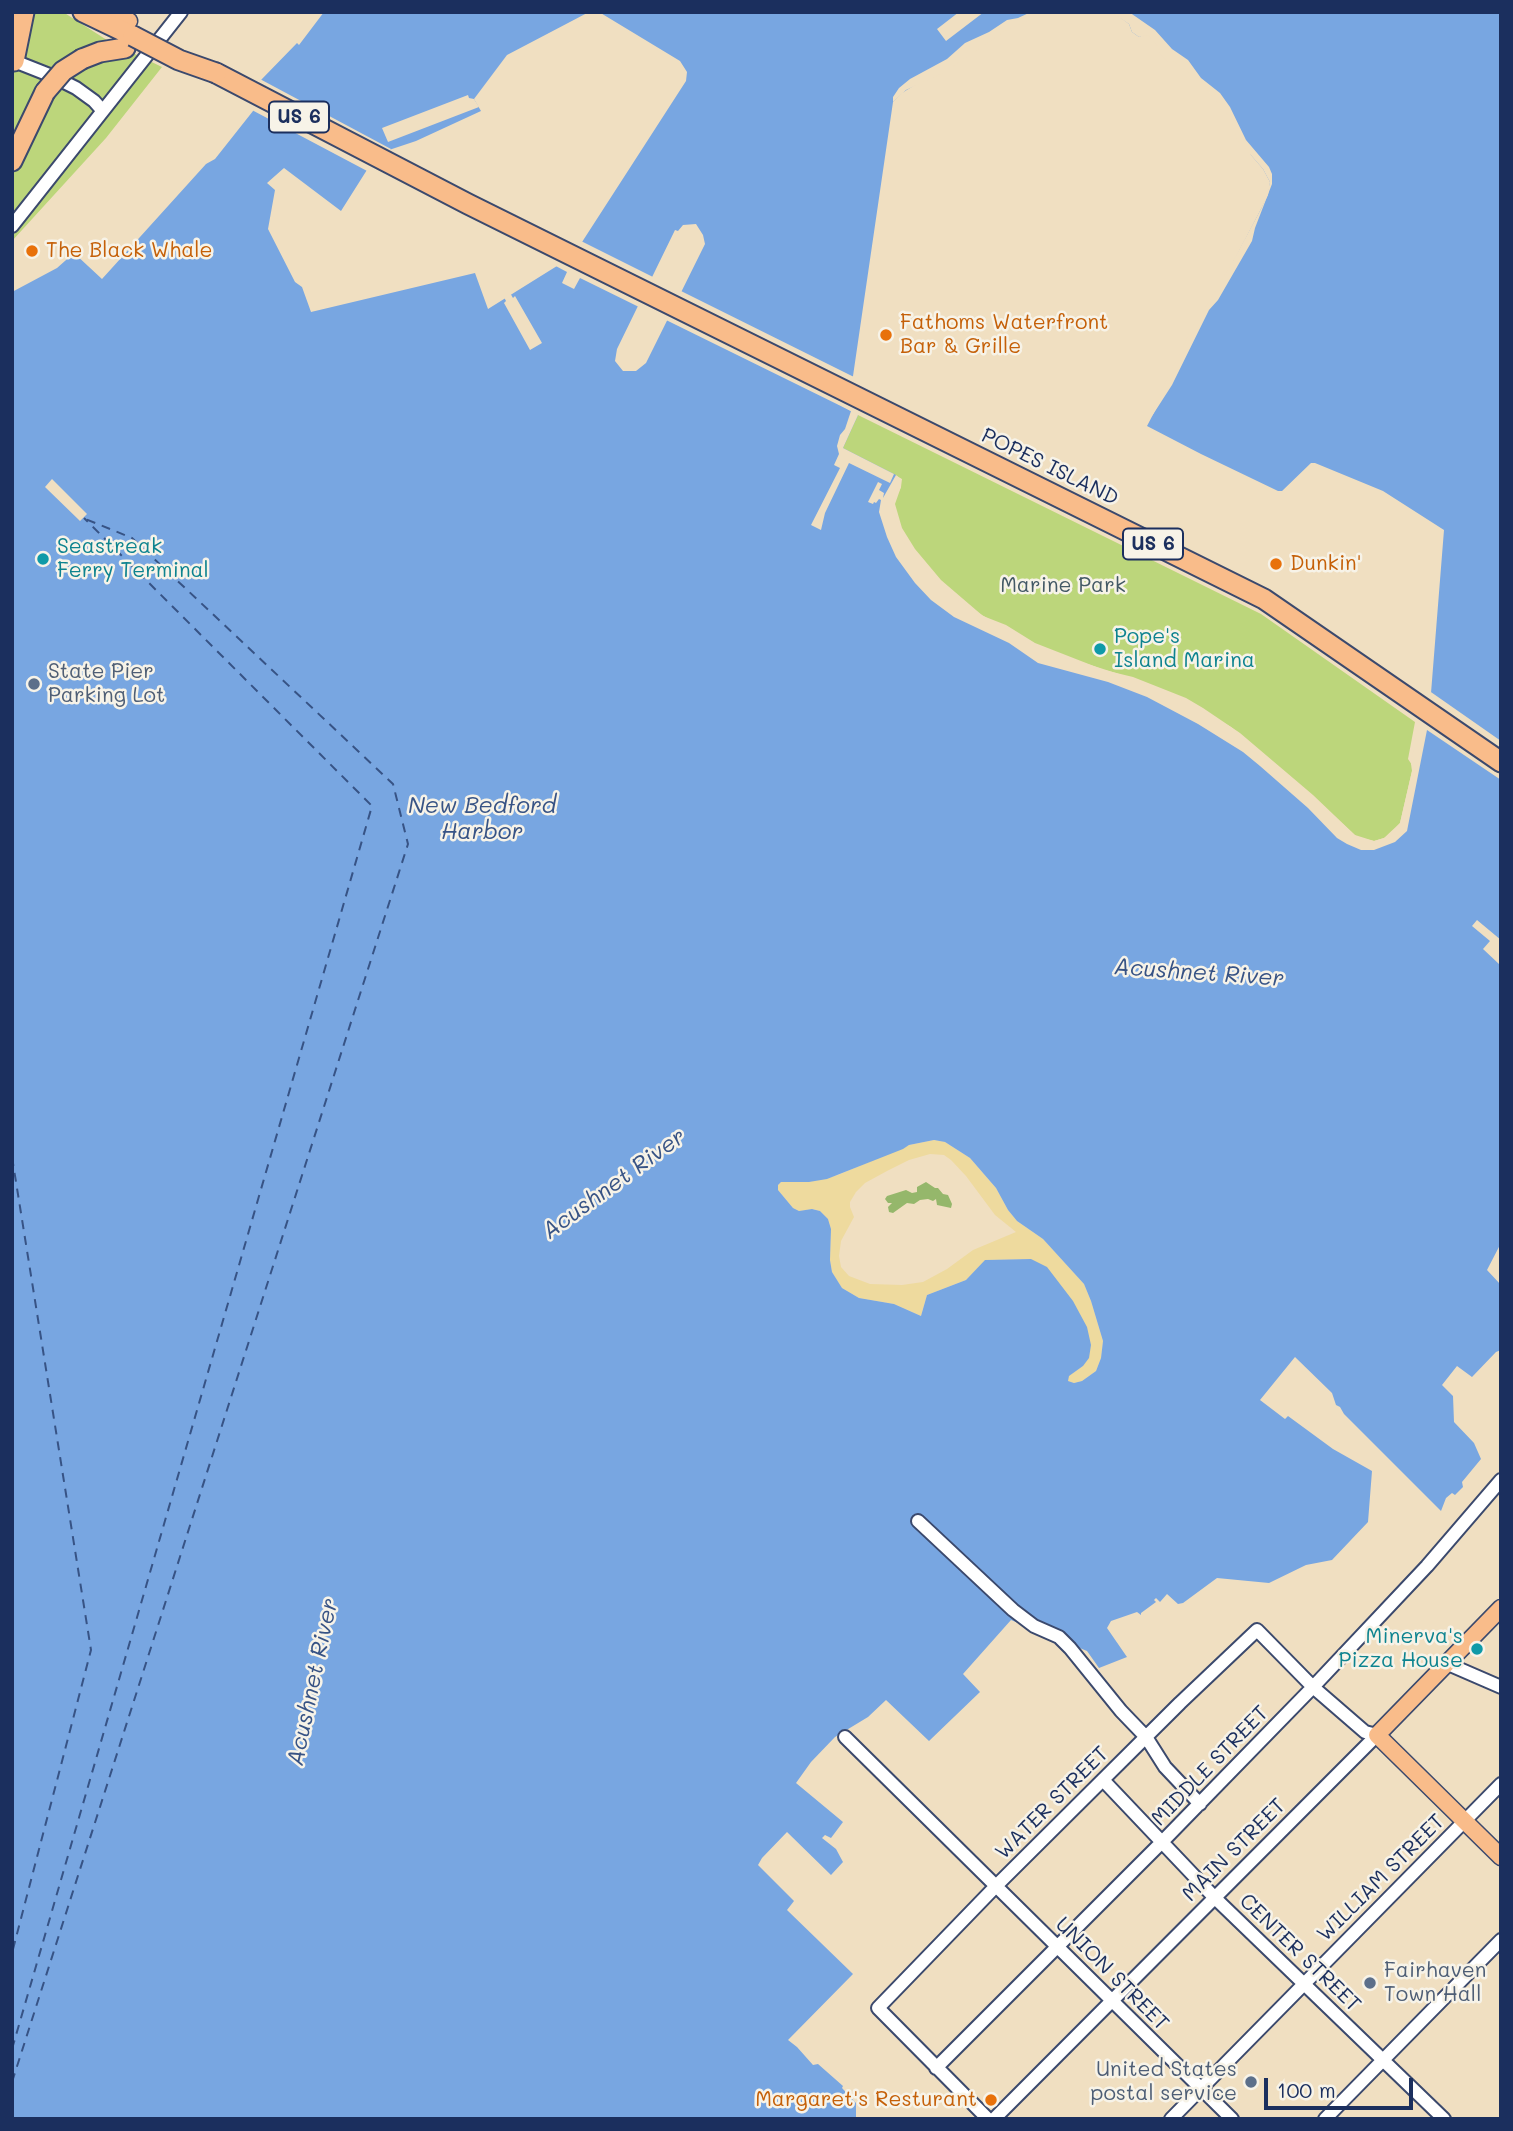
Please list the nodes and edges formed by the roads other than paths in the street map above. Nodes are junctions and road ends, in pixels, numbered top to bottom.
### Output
1 (24, 12) edge
2 (83, 12) edge
3 (111, 12) edge
4 (181, 12) edge
5 (129, 29) edge
6 (13, 64) edge
7 (216, 73) junction
8 (102, 110) junction
9 (12, 161) edge
10 (12, 226) edge
11 (1501, 762) edge
12 (1501, 1480) edge
13 (918, 1521) dead end
14 (1501, 1608) edge
15 (1448, 1664) junction
16 (1313, 1687) junction
17 (1501, 1687) edge
18 (1377, 1735) junction
19 (845, 1737) dead end
20 (1146, 1737) junction
21 (1103, 1780) junction
22 (1501, 1784) edge
23 (1200, 1804) junction
24 (1464, 1821) junction
25 (1161, 1843) junction
26 (1501, 1857) edge
27 (996, 1886) junction
28 (1214, 1898) junction
29 (1501, 1940) edge
30 (1057, 1947) junction
31 (1304, 1983) junction
32 (1112, 2000) junction
33 (1383, 2059) junction
34 (936, 2068) junction
35 (1201, 2088) junction
36 (988, 2119) edge
37 (994, 2119) edge
38 (1171, 2119) edge
39 (1231, 2119) edge
40 (1325, 2119) edge
41 (1444, 2119) edge

1 - 6 highway
2 - 5 highway, US 6
3 - 5 main road, US 6
4 - 8 street
5 - 7 highway, US 6, bridge
5 - 7 highway, US 6, bridge
5 - 9 highway, bridge
6 - 8 street
7 - 11 highway, POPES ISLAND / US 6
8 - 10 street
12 - 16 street, MIDDLE STREET
13 - 20 street
14 - 15 main road, MAIN STREET
15 - 17 street
15 - 18 main road, MAIN STREET
16 - 18 street
16 - 20 street, WATER STREET
16 - 23 street, MIDDLE STREET
18 - 24 main road
18 - 28 street, MAIN STREET
19 - 27 street, UNION STREET
20 - 21 street, WATER STREET
20 - 23 street
21 - 25 street, CENTER STREET
21 - 27 street, WATER STREET
22 - 24 street, WILLIAM STREET
23 - 25 street, MIDDLE STREET
24 - 26 main road
24 - 31 street, WILLIAM STREET
25 - 28 street, CENTER STREET
25 - 30 street, MIDDLE STREET
27 - 30 street, UNION STREET
27 - 34 street, WATER STREET
28 - 31 street, CENTER STREET
28 - 32 street, MAIN STREET
29 - 33 street
30 - 32 street, UNION STREET
30 - 34 street, MIDDLE STREET
31 - 33 street, CENTER STREET
31 - 35 street, WILLIAM STREET
32 - 35 street, UNION STREET
32 - 37 street, MAIN STREET
33 - 40 street
33 - 41 street, CENTER STREET
34 - 36 street
35 - 38 street, WILLIAM STREET
35 - 39 street, UNION STREET

